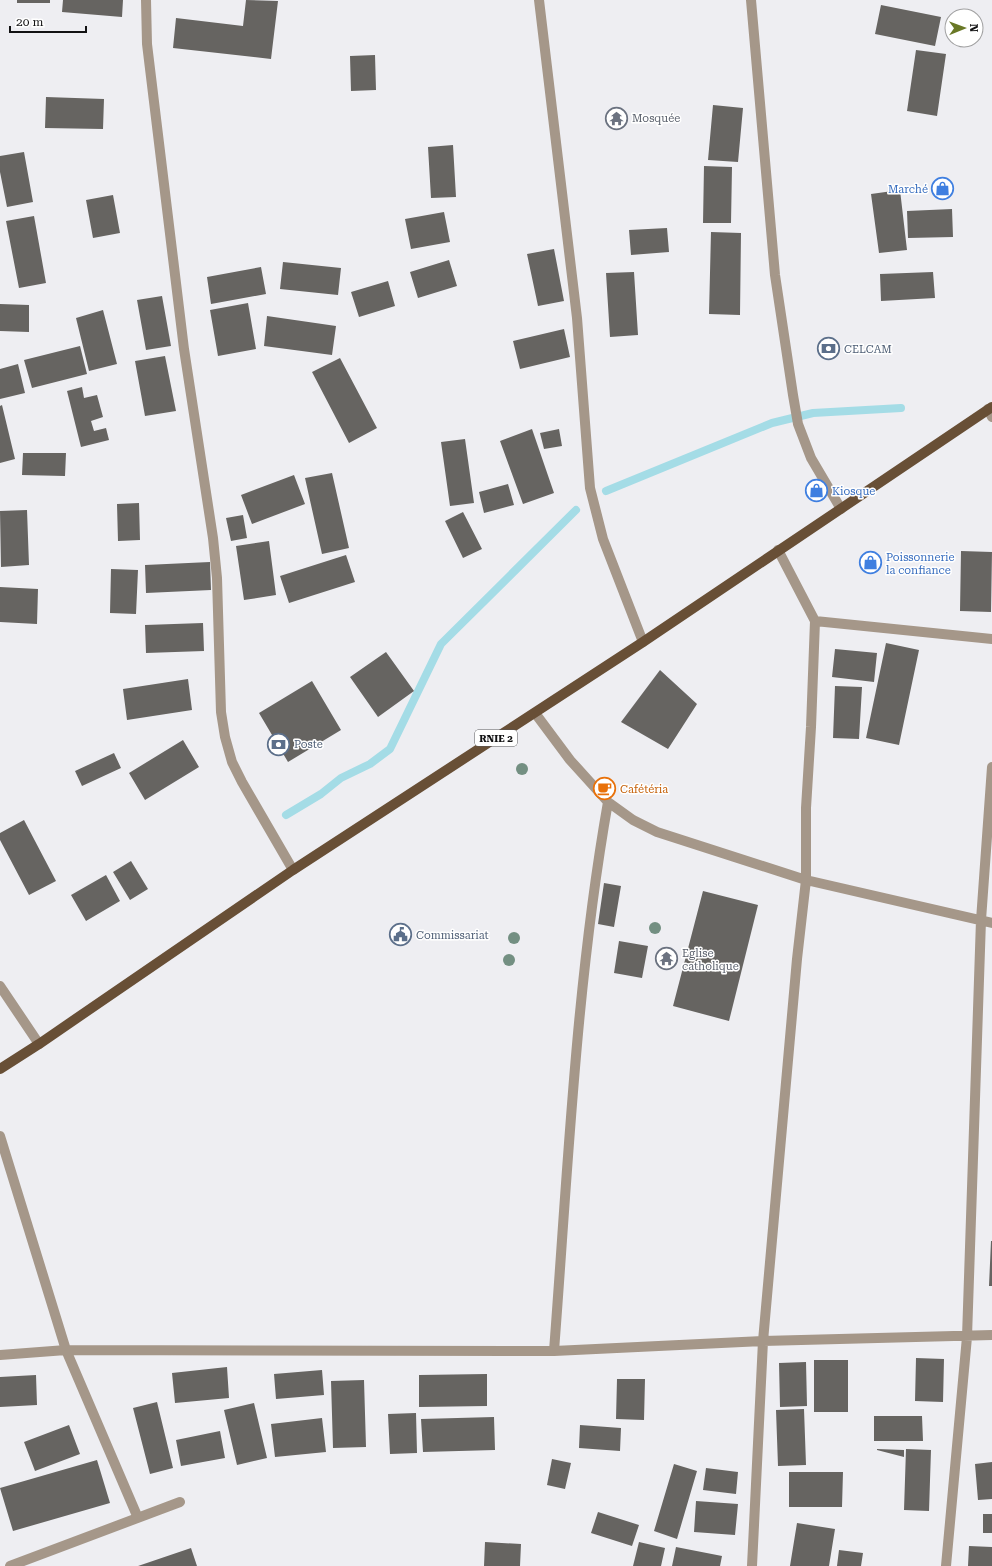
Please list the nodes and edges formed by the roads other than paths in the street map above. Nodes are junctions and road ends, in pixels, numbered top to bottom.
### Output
1 (146, 0) edge
2 (539, 0) edge
3 (752, 0) edge
4 (991, 411) edge
5 (840, 509) junction
6 (778, 550) junction
7 (815, 621) junction
8 (992, 639) edge
9 (643, 642) junction
10 (535, 713) junction
11 (992, 767) edge
12 (608, 802) junction
13 (293, 870) junction
14 (806, 880) junction
15 (981, 920) junction
16 (992, 923) edge
17 (0, 986) edge
18 (39, 1044) junction
19 (0, 1069) edge
20 (0, 1136) edge
21 (992, 1335) edge
22 (967, 1337) junction
23 (763, 1341) junction
24 (66, 1350) junction
25 (554, 1351) junction
26 (0, 1355) edge
27 (180, 1502) dead end
28 (138, 1518) junction
29 (10, 1566) edge
30 (752, 1566) edge
31 (946, 1566) edge

1 - 13 street
2 - 9 street
3 - 5 street
4 - 5 main road, RNIE 2
5 - 6 main road, RNIE 2
6 - 7 street
6 - 9 main road, RNIE 2
7 - 8 street
7 - 14 street
9 - 10 main road, RNIE 2
10 - 12 street
10 - 13 main road, RNIE 2
11 - 15 street
12 - 14 street
12 - 25 street
13 - 18 main road, RNIE 2
14 - 15 street
14 - 23 street
15 - 16 street
15 - 22 street
17 - 18 street
18 - 19 main road, RNIE 2
20 - 24 street
21 - 22 street
22 - 23 street
22 - 31 street
23 - 25 street
23 - 30 street
24 - 25 street
24 - 26 street
24 - 28 street
27 - 28 street
28 - 29 street

